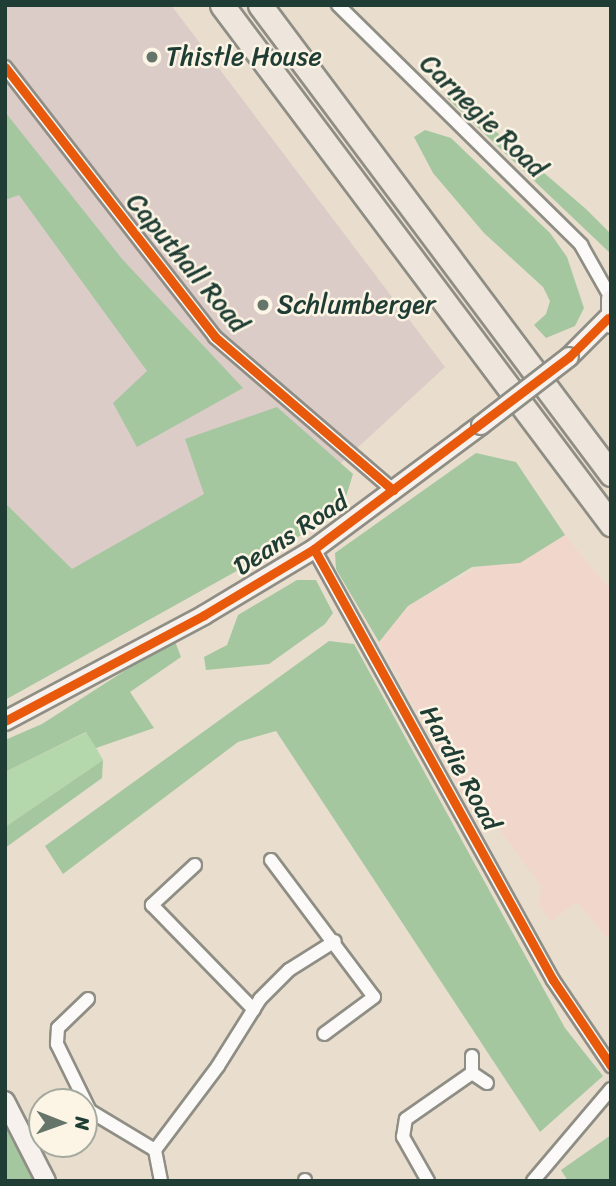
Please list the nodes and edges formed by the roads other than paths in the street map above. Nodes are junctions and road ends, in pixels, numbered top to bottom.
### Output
1 (222, 5) edge
2 (260, 5) edge
3 (338, 5) edge
4 (5, 67) edge
5 (594, 262) junction
6 (611, 274) edge
7 (611, 298) edge
8 (610, 326) edge
9 (611, 474) edge
10 (393, 490) junction
11 (611, 524) edge
12 (314, 549) junction
13 (5, 721) edge
14 (271, 860) dead end
15 (195, 865) dead end
16 (335, 941) junction
17 (88, 999) dead end
18 (254, 1010) junction
19 (324, 1034) dead end
20 (472, 1056) dead end
21 (611, 1066) edge
22 (472, 1073) junction
23 (488, 1083) dead end
24 (611, 1089) edge
25 (5, 1101) edge
26 (155, 1150) junction
27 (46, 1181) edge
28 (161, 1181) edge
29 (428, 1181) edge
30 (533, 1181) edge

1 - 11 highway
2 - 9 highway
3 - 5 street, Carnegie Road
4 - 10 street, Caputhall Road
5 - 6 street, Carnegie Road
5 - 7 street, Carnegie Road
7 - 8 street
8 - 10 street, Deans Road, bridge
10 - 12 street, Deans Road
12 - 13 street, Deans Road
12 - 21 street, Hardie Road
14 - 16 street
15 - 18 street
16 - 18 street
16 - 19 street
17 - 26 street
18 - 26 street
20 - 22 street
22 - 23 street
22 - 29 street
24 - 30 street
25 - 27 street
26 - 28 street

